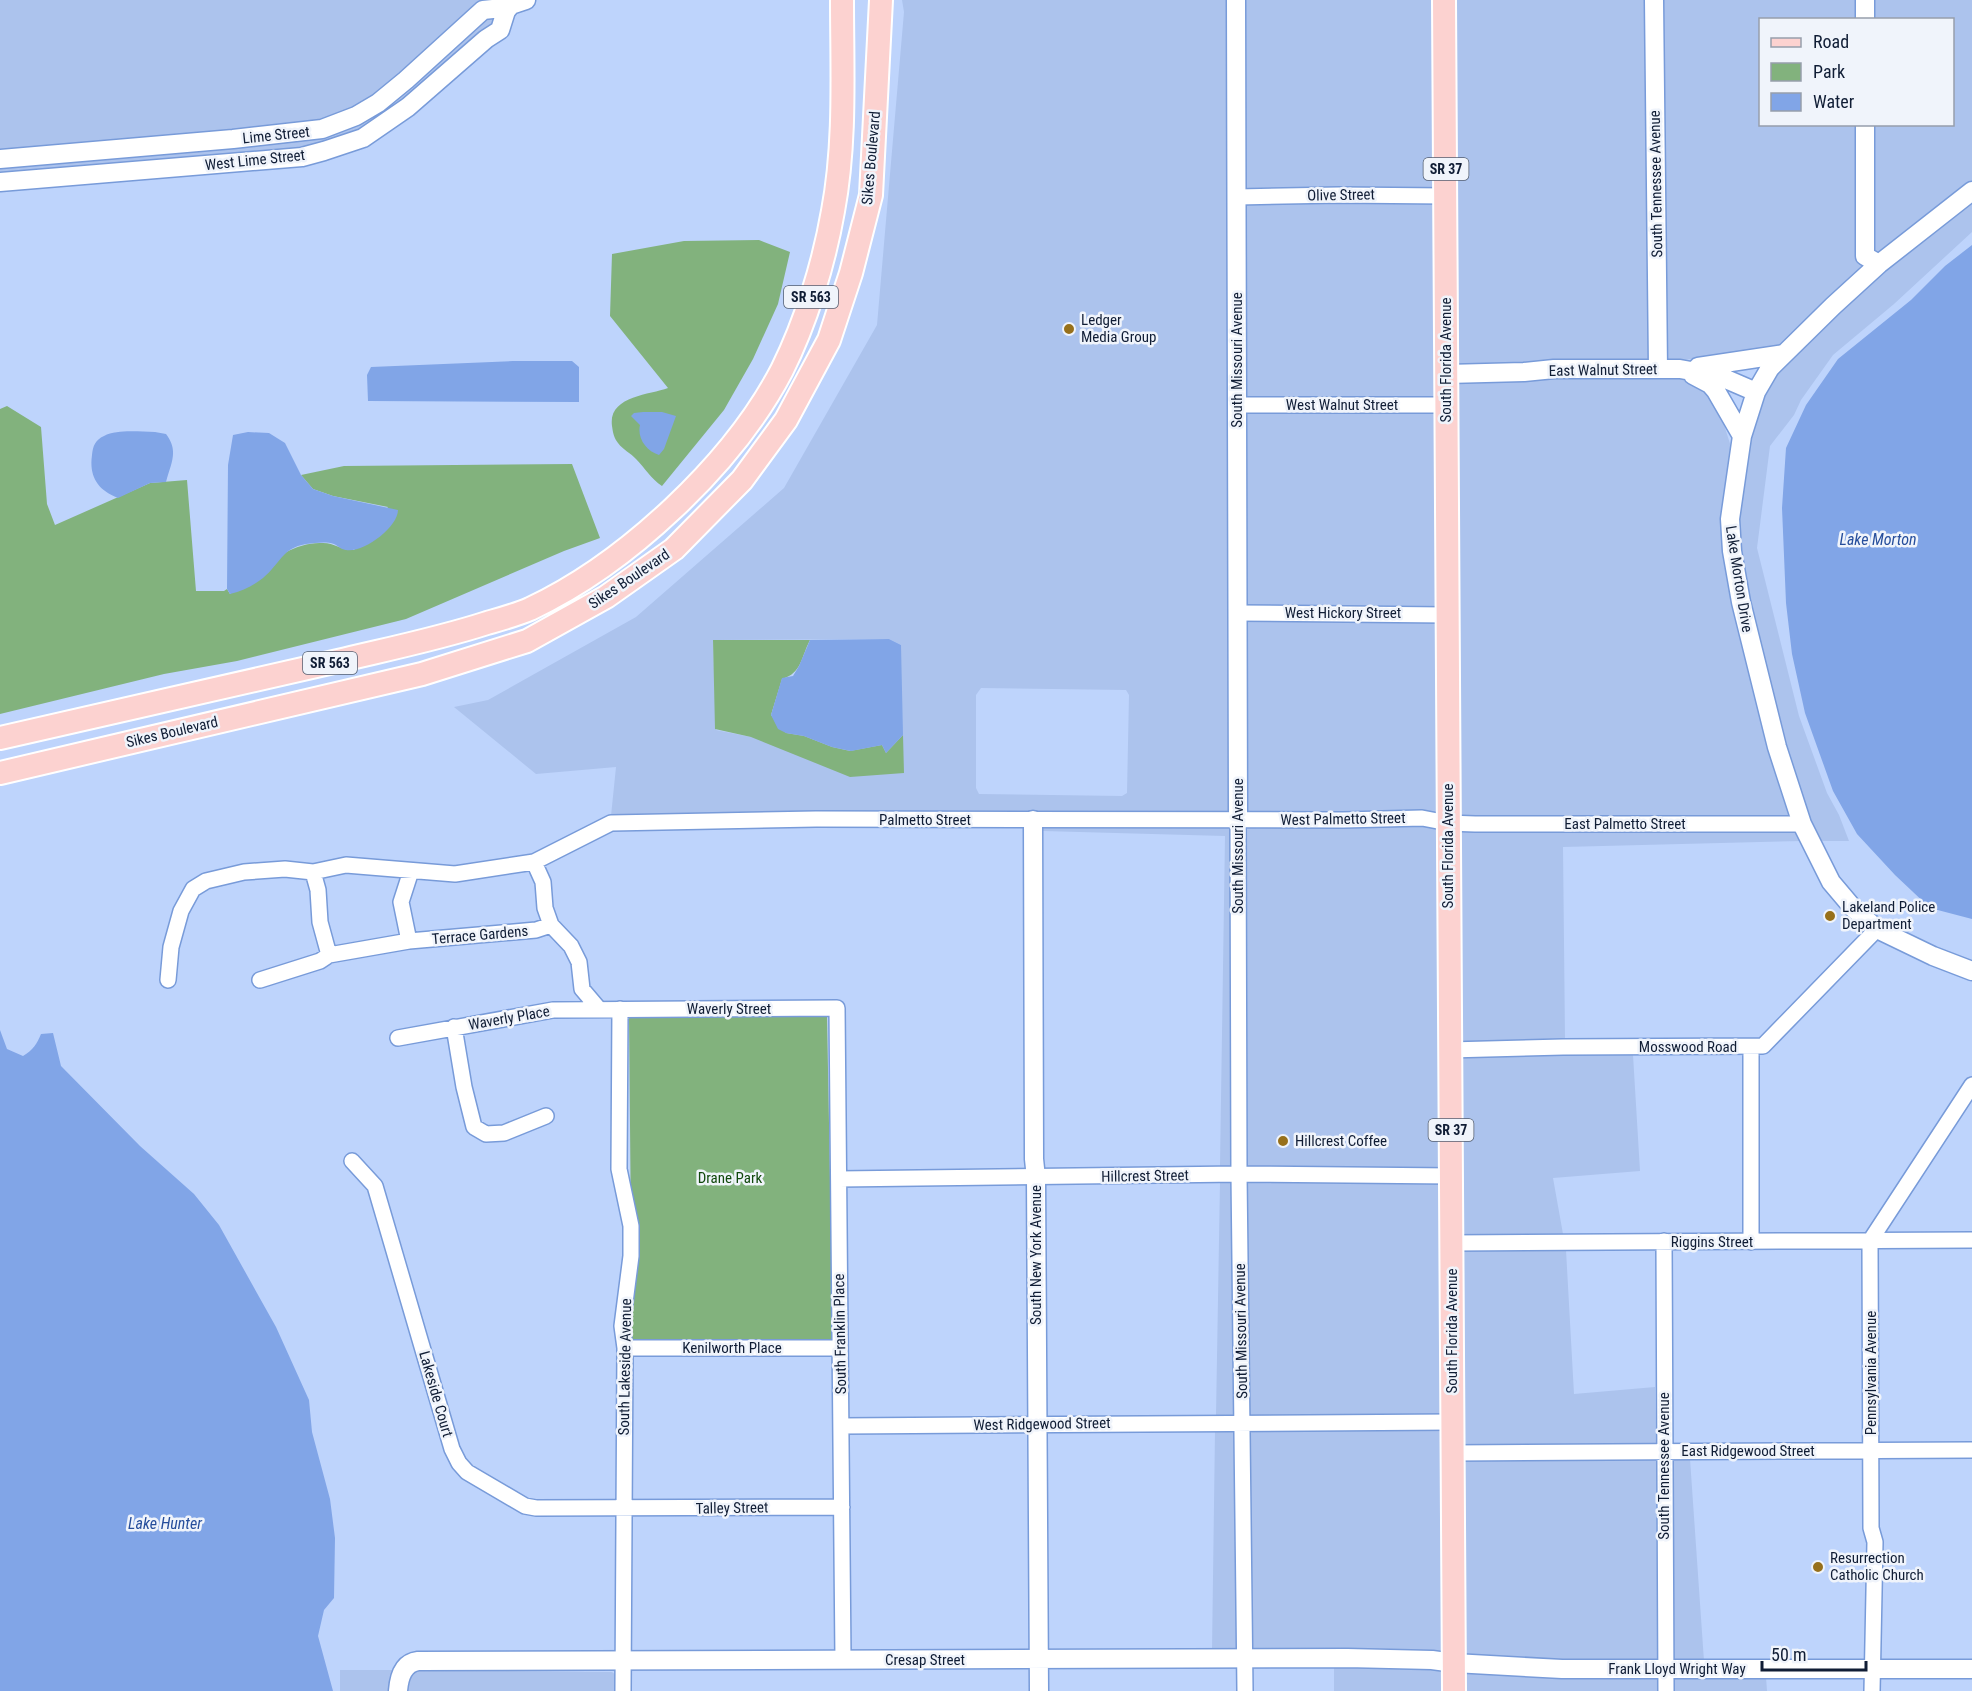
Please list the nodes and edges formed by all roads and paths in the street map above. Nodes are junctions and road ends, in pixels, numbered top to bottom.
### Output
1 (842, 0) edge
2 (881, 0) edge
3 (1236, 0) edge
4 (1444, 0) edge
5 (1654, 0) edge
6 (1865, 0) edge
7 (514, 2) edge
8 (1865, 18) edge
9 (1865, 126) edge
10 (0, 159) edge
11 (0, 182) edge
12 (1972, 190) edge
13 (1446, 196) junction
14 (1237, 197) junction
15 (1879, 264) junction
16 (1784, 354) junction
17 (1658, 369) junction
18 (1681, 369) junction
19 (1447, 374) junction
20 (1756, 392) junction
21 (768, 395) junction
22 (1237, 405) junction
23 (1447, 405) junction
24 (1742, 436) junction
25 (660, 519) junction
26 (683, 540) junction
27 (1238, 613) junction
28 (575, 614) junction
29 (1447, 615) junction
30 (0, 738) edge
31 (0, 773) edge
32 (1033, 820) junction
33 (1238, 820) junction
34 (1448, 824) junction
35 (1802, 824) junction
36 (534, 862) junction
37 (411, 871) junction
38 (313, 872) junction
39 (551, 925) junction
40 (1877, 930) junction
41 (408, 941) junction
42 (329, 955) junction
43 (1972, 971) edge
44 (168, 980) dead end
45 (260, 980) dead end
46 (837, 1008) joint
47 (599, 1009) junction
48 (620, 1009) junction
49 (454, 1027) junction
50 (398, 1038) dead end
51 (1751, 1047) junction
52 (1449, 1050) junction
53 (1972, 1085) edge
54 (546, 1116) dead end
55 (352, 1161) dead end
56 (1239, 1174) junction
57 (1452, 1176) junction
58 (1036, 1178) junction
59 (839, 1179) junction
60 (1972, 1240) edge
61 (1664, 1241) junction
62 (1870, 1241) junction
63 (1751, 1242) junction
64 (1452, 1243) junction
65 (624, 1348) junction
66 (840, 1348) junction
67 (1453, 1422) junction
68 (1242, 1423) junction
69 (1037, 1425) junction
70 (842, 1426) junction
71 (1871, 1450) junction
72 (1972, 1450) edge
73 (1664, 1452) junction
74 (1453, 1453) junction
75 (842, 1507) junction
76 (623, 1509) junction
77 (1039, 1658) junction
78 (1245, 1658) junction
79 (623, 1660) junction
80 (843, 1660) junction
81 (1454, 1663) junction
82 (1665, 1668) junction
83 (1874, 1669) junction
84 (1972, 1669) edge
85 (400, 1682) edge
86 (623, 1691) edge
87 (1039, 1691) edge
88 (1245, 1691) edge
89 (1454, 1691) edge
90 (1666, 1691) edge
91 (1872, 1691) edge

1 - 21 main road, Sikes Boulevard / SR 563
2 - 26 main road, Sikes Boulevard / SR 563
3 - 14 street, South Missouri Avenue
4 - 13 main road, South Florida Avenue / SR 37
5 - 17 street, South Tennessee Avenue
6 - 8 street
7 - 10 street, Lime Street
7 - 11 street, West Lime Street
9 - 15 street
12 - 15 street, Lake Morton Drive
13 - 14 street, Olive Street
13 - 19 main road, South Florida Avenue / SR 37
14 - 22 street, South Missouri Avenue
15 - 16 street, Lake Morton Drive
16 - 18 street
16 - 20 street, Lake Morton Drive
17 - 18 street, East Walnut Street
17 - 19 street, East Walnut Street
18 - 20 street, East Walnut Street
18 - 24 street
19 - 23 main road, South Florida Avenue / SR 37
20 - 24 street, Lake Morton Drive
21 - 25 main road, Sikes Boulevard / SR 563
21 - 26 main road
22 - 23 street, West Walnut Street
22 - 27 street, South Missouri Avenue
23 - 29 main road, South Florida Avenue / SR 37
24 - 35 street, Lake Morton Drive
25 - 28 main road
25 - 30 main road, Sikes Boulevard / SR 563
26 - 28 main road, Sikes Boulevard / SR 563
27 - 29 street, West Hickory Street
27 - 33 street, South Missouri Avenue
28 - 31 main road, Sikes Boulevard / SR 563
29 - 34 main road, South Florida Avenue / SR 37
32 - 33 street, Palmetto Street
32 - 36 street, Palmetto Street
32 - 58 street, South New York Avenue
33 - 34 street, West Palmetto Street
33 - 56 street, South Missouri Avenue
34 - 35 street, East Palmetto Street
34 - 52 main road, South Florida Avenue / SR 37
35 - 40 street, Lake Morton Drive
36 - 37 street
36 - 39 street, Terrace Gardens
37 - 38 street
37 - 41 street
38 - 42 street
38 - 44 street
39 - 41 street, Terrace Gardens
39 - 47 street
40 - 43 street, Lake Morton Drive
40 - 51 street, Mosswood Road
41 - 42 street, Terrace Gardens
42 - 45 street, Terrace Gardens
46 - 48 street, Waverly Street
46 - 59 street, South Franklin Place
47 - 48 street, Waverly Place
47 - 49 street, Waverly Place
48 - 65 street, South Lakeside Avenue
49 - 50 street, Waverly Place
49 - 54 street
51 - 52 street, Mosswood Road
51 - 63 street
52 - 57 main road, South Florida Avenue / SR 37
53 - 62 street
55 - 76 street, Lakeside Court
56 - 57 street, Hillcrest Street
56 - 58 street, Hillcrest Street
56 - 68 street, South Missouri Avenue
57 - 64 main road, South Florida Avenue / SR 37
58 - 59 street, Hillcrest Street
58 - 69 street, South New York Avenue
59 - 66 street, South Franklin Place
60 - 62 street, Riggins Street
61 - 63 street, Riggins Street
61 - 64 street, Riggins Street
61 - 73 street, South Tennessee Avenue
62 - 63 street, Riggins Street
62 - 71 street, Pennsylvania Avenue
64 - 67 main road, South Florida Avenue / SR 37
65 - 66 street, Kenilworth Place
65 - 76 street, South Lakeside Avenue
66 - 70 street, South Franklin Place
67 - 68 street, West Ridgewood Street
67 - 74 main road, South Florida Avenue / SR 37
68 - 69 street, West Ridgewood Street
68 - 78 street, South Missouri Avenue
69 - 70 street, West Ridgewood Street
69 - 77 street, South New York Avenue
70 - 75 street, South Franklin Place
71 - 72 street, East Ridgewood Street
71 - 73 street, East Ridgewood Street
71 - 83 street, Pennsylvania Avenue
73 - 74 street, East Ridgewood Street
73 - 82 street, South Tennessee Avenue
74 - 81 main road, South Florida Avenue / SR 37
75 - 76 street, Talley Street
75 - 80 street, South Franklin Place
76 - 79 street, South Lakeside Avenue
77 - 78 street, Cresap Street
77 - 80 street, Cresap Street
77 - 87 street, South New York Avenue
78 - 81 street, Cresap Street
78 - 88 street, South Missouri Avenue
79 - 80 street, Cresap Street
79 - 85 street, Cresap Street
79 - 86 street, South Lakeside Avenue
81 - 82 street, Frank Lloyd Wright Way
81 - 89 main road, South Florida Avenue / SR 37
82 - 83 street, Frank Lloyd Wright Way
82 - 90 street, South Tennessee Avenue
83 - 84 street, Frank Lloyd Wright Way
83 - 91 street, Pennsylvania Avenue

